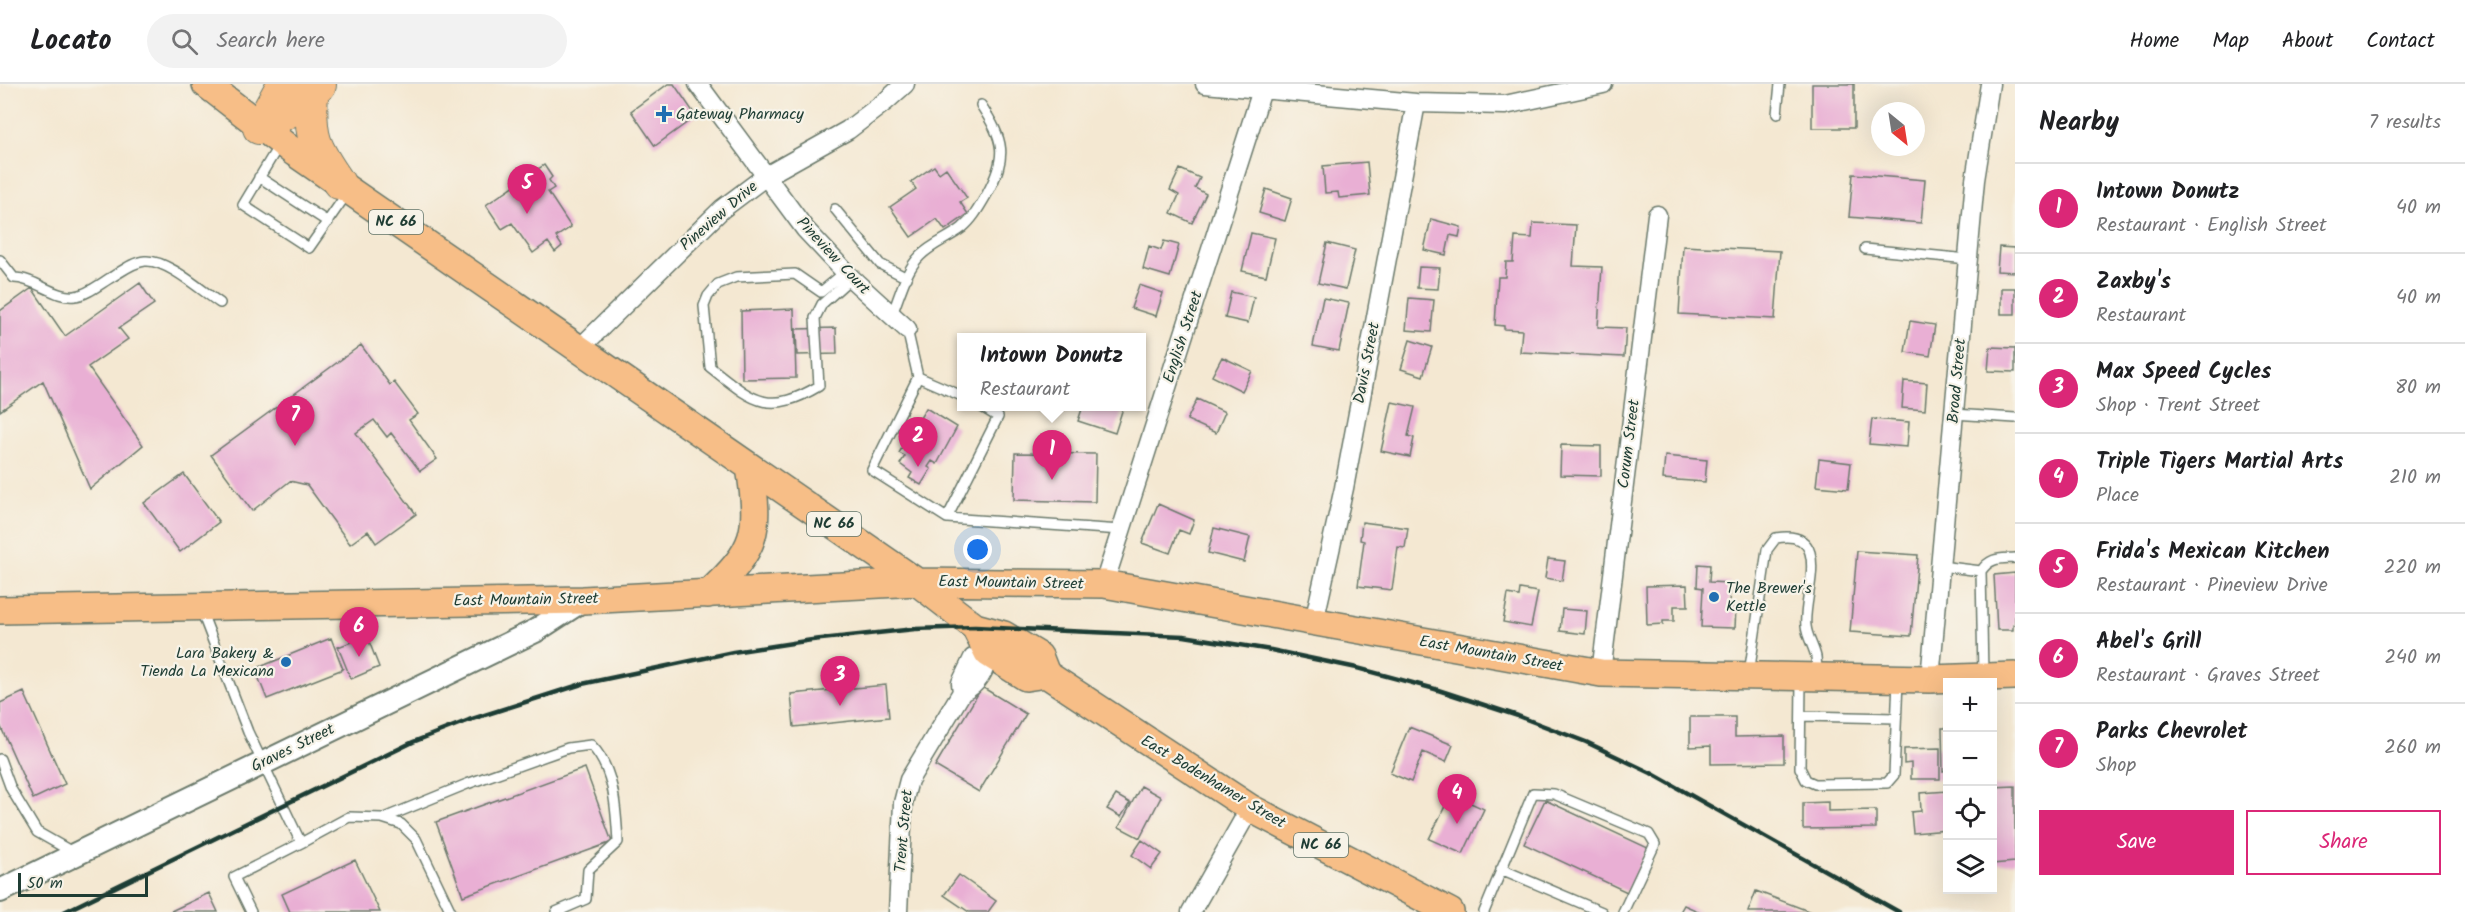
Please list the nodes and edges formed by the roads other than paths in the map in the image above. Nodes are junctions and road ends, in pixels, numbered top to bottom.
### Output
1 (206, 84) edge
2 (698, 84) edge
3 (904, 84) edge
4 (1205, 84) edge
5 (1603, 84) edge
6 (1780, 84) edge
7 (1990, 84) edge
8 (305, 87) edge
9 (1262, 90) junction
10 (1416, 103) junction
11 (981, 105) dead end
12 (1777, 114) dead end
13 (270, 135) junction
14 (766, 176) junction
15 (259, 177) junction
16 (344, 187) junction
17 (835, 209) dead end
18 (1657, 215) dead end
19 (328, 222) junction
20 (1865, 249) dead end
21 (1968, 259) junction
22 (0, 260) edge
23 (848, 275) junction
24 (907, 278) junction
25 (220, 303) dead end
26 (891, 315) junction
27 (907, 329) joint
28 (579, 349) junction
29 (918, 377) junction
30 (957, 394) edge
31 (988, 411) edge
32 (1954, 414) junction
33 (2015, 417) edge
34 (750, 467) junction
35 (947, 518) junction
36 (1121, 530) junction
37 (2015, 558) edge
38 (1940, 566) junction
39 (1981, 571) junction
40 (917, 582) junction
41 (1104, 584) junction
42 (708, 594) junction
43 (583, 600) junction
44 (200, 606) junction
45 (0, 610) edge
46 (1314, 622) junction
47 (975, 627) junction
48 (988, 653) junction
49 (1601, 673) junction
50 (1046, 674) junction
51 (1749, 676) junction
52 (2015, 676) edge
53 (1809, 677) junction
54 (1983, 677) junction
55 (1898, 678) junction
56 (1930, 679) junction
57 (1801, 716) junction
58 (1896, 718) junction
59 (1, 763) edge
60 (262, 764) junction
61 (1250, 808) junction
62 (384, 818) junction
63 (301, 843) junction
64 (76, 854) junction
65 (1501, 869) junction
66 (0, 891) edge
67 (251, 912) edge
68 (451, 912) edge
69 (556, 912) edge
70 (898, 912) edge
71 (1191, 912) edge
72 (1450, 912) edge
73 (1484, 912) edge
74 (1602, 912) edge
75 (1623, 912) edge

1 - 13 main road, NC 66
2 - 14 street, Pineview Court
3 - 14 street, Pineview Drive
4 - 9 street
5 - 10 street
6 - 12 lane
7 - 21 street, Broad Street
8 - 13 highway
8 - 16 highway
9 - 10 street
9 - 36 street, English Street
10 - 46 street, Davis Street
11 - 24 lane
13 - 15 lane
13 - 16 main road, NC 66
14 - 23 street, Pineview Court
14 - 28 street, Pineview Drive
15 - 19 lane
15 - 19 lane
16 - 19 lane
16 - 28 main road, NC 66
17 - 24 lane
18 - 49 street, Corum Street
20 - 21 lane
21 - 32 street, Broad Street
22 - 25 lane
23 - 23 lane
23 - 26 street, Pineview Court
24 - 26 lane
26 - 27 street, Pineview Court
27 - 29 lane
28 - 34 main road, NC 66
29 - 30 lane
29 - 35 lane
31 - 35 lane
32 - 33 lane
32 - 38 street, Broad Street
34 - 40 main road, NC 66
34 - 42 main road
35 - 36 lane
36 - 41 street, English Street
37 - 39 lane
38 - 39 lane
38 - 56 street, Broad Street
39 - 54 lane
40 - 41 main road, East Mountain Street
40 - 42 main road, East Mountain Street
40 - 47 main road, East Bodenhamer Street / NC 66
41 - 46 main road, East Mountain Street
42 - 43 main road, East Mountain Street
43 - 44 main road, East Mountain Street
43 - 60 street, Graves Street
44 - 45 main road, East Mountain Street
44 - 60 lane
46 - 49 main road, East Mountain Street
47 - 48 main road, East Bodenhamer Street / NC 66
47 - 50 main road, East Bodenhamer Street / NC 66
48 - 50 main road, East Bodenhamer Street / NC 66
48 - 70 street, Trent Street
49 - 51 main road, East Mountain Street
50 - 61 main road, East Bodenhamer Street / NC 66
51 - 53 main road, East Mountain Street
51 - 53 lane
52 - 54 main road, East Mountain Street
53 - 55 main road, East Mountain Street
53 - 57 lane
54 - 56 main road, East Mountain Street
55 - 56 main road, East Mountain Street
55 - 58 lane
57 - 58 lane
57 - 58 lane
59 - 64 lane
60 - 63 lane
60 - 64 street, Graves Street
61 - 71 street
61 - 72 main road, East Bodenhamer Street / NC 66
62 - 63 lane
62 - 68 lane
62 - 69 lane
63 - 67 lane
64 - 66 street, Graves Street
65 - 73 lane
65 - 74 lane
65 - 75 lane

